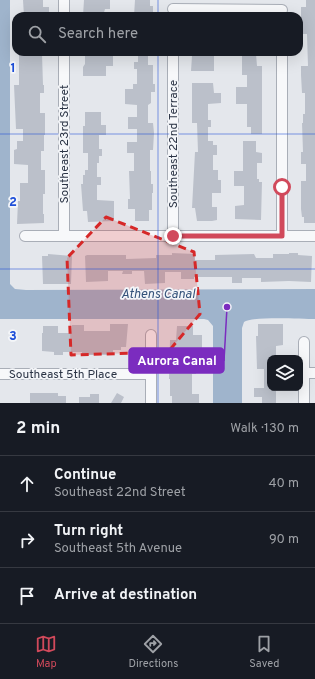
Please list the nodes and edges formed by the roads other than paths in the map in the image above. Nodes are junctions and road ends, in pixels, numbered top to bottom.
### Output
1 (64, 0) edge
2 (173, 8) edge
3 (282, 9) edge
4 (64, 12) edge
5 (64, 56) edge
6 (173, 56) edge
7 (282, 56) edge
8 (25, 236) dead end
9 (64, 236) junction
10 (173, 236) junction
11 (282, 236) junction
12 (315, 236) edge
13 (151, 335) dead end
14 (304, 342) dead end
15 (304, 373) junction
16 (315, 373) edge
17 (0, 374) edge
18 (150, 374) junction
19 (151, 403) edge
20 (304, 403) edge

1 - 4 street
2 - 3 street
5 - 9 street, Southeast 23rd Street
6 - 10 street, Southeast 22nd Terrace
7 - 11 street
8 - 9 street
9 - 10 street
10 - 11 street
11 - 12 street
13 - 18 street
14 - 15 street
15 - 16 street
15 - 20 street
17 - 18 street, Southeast 5th Place
18 - 19 street

